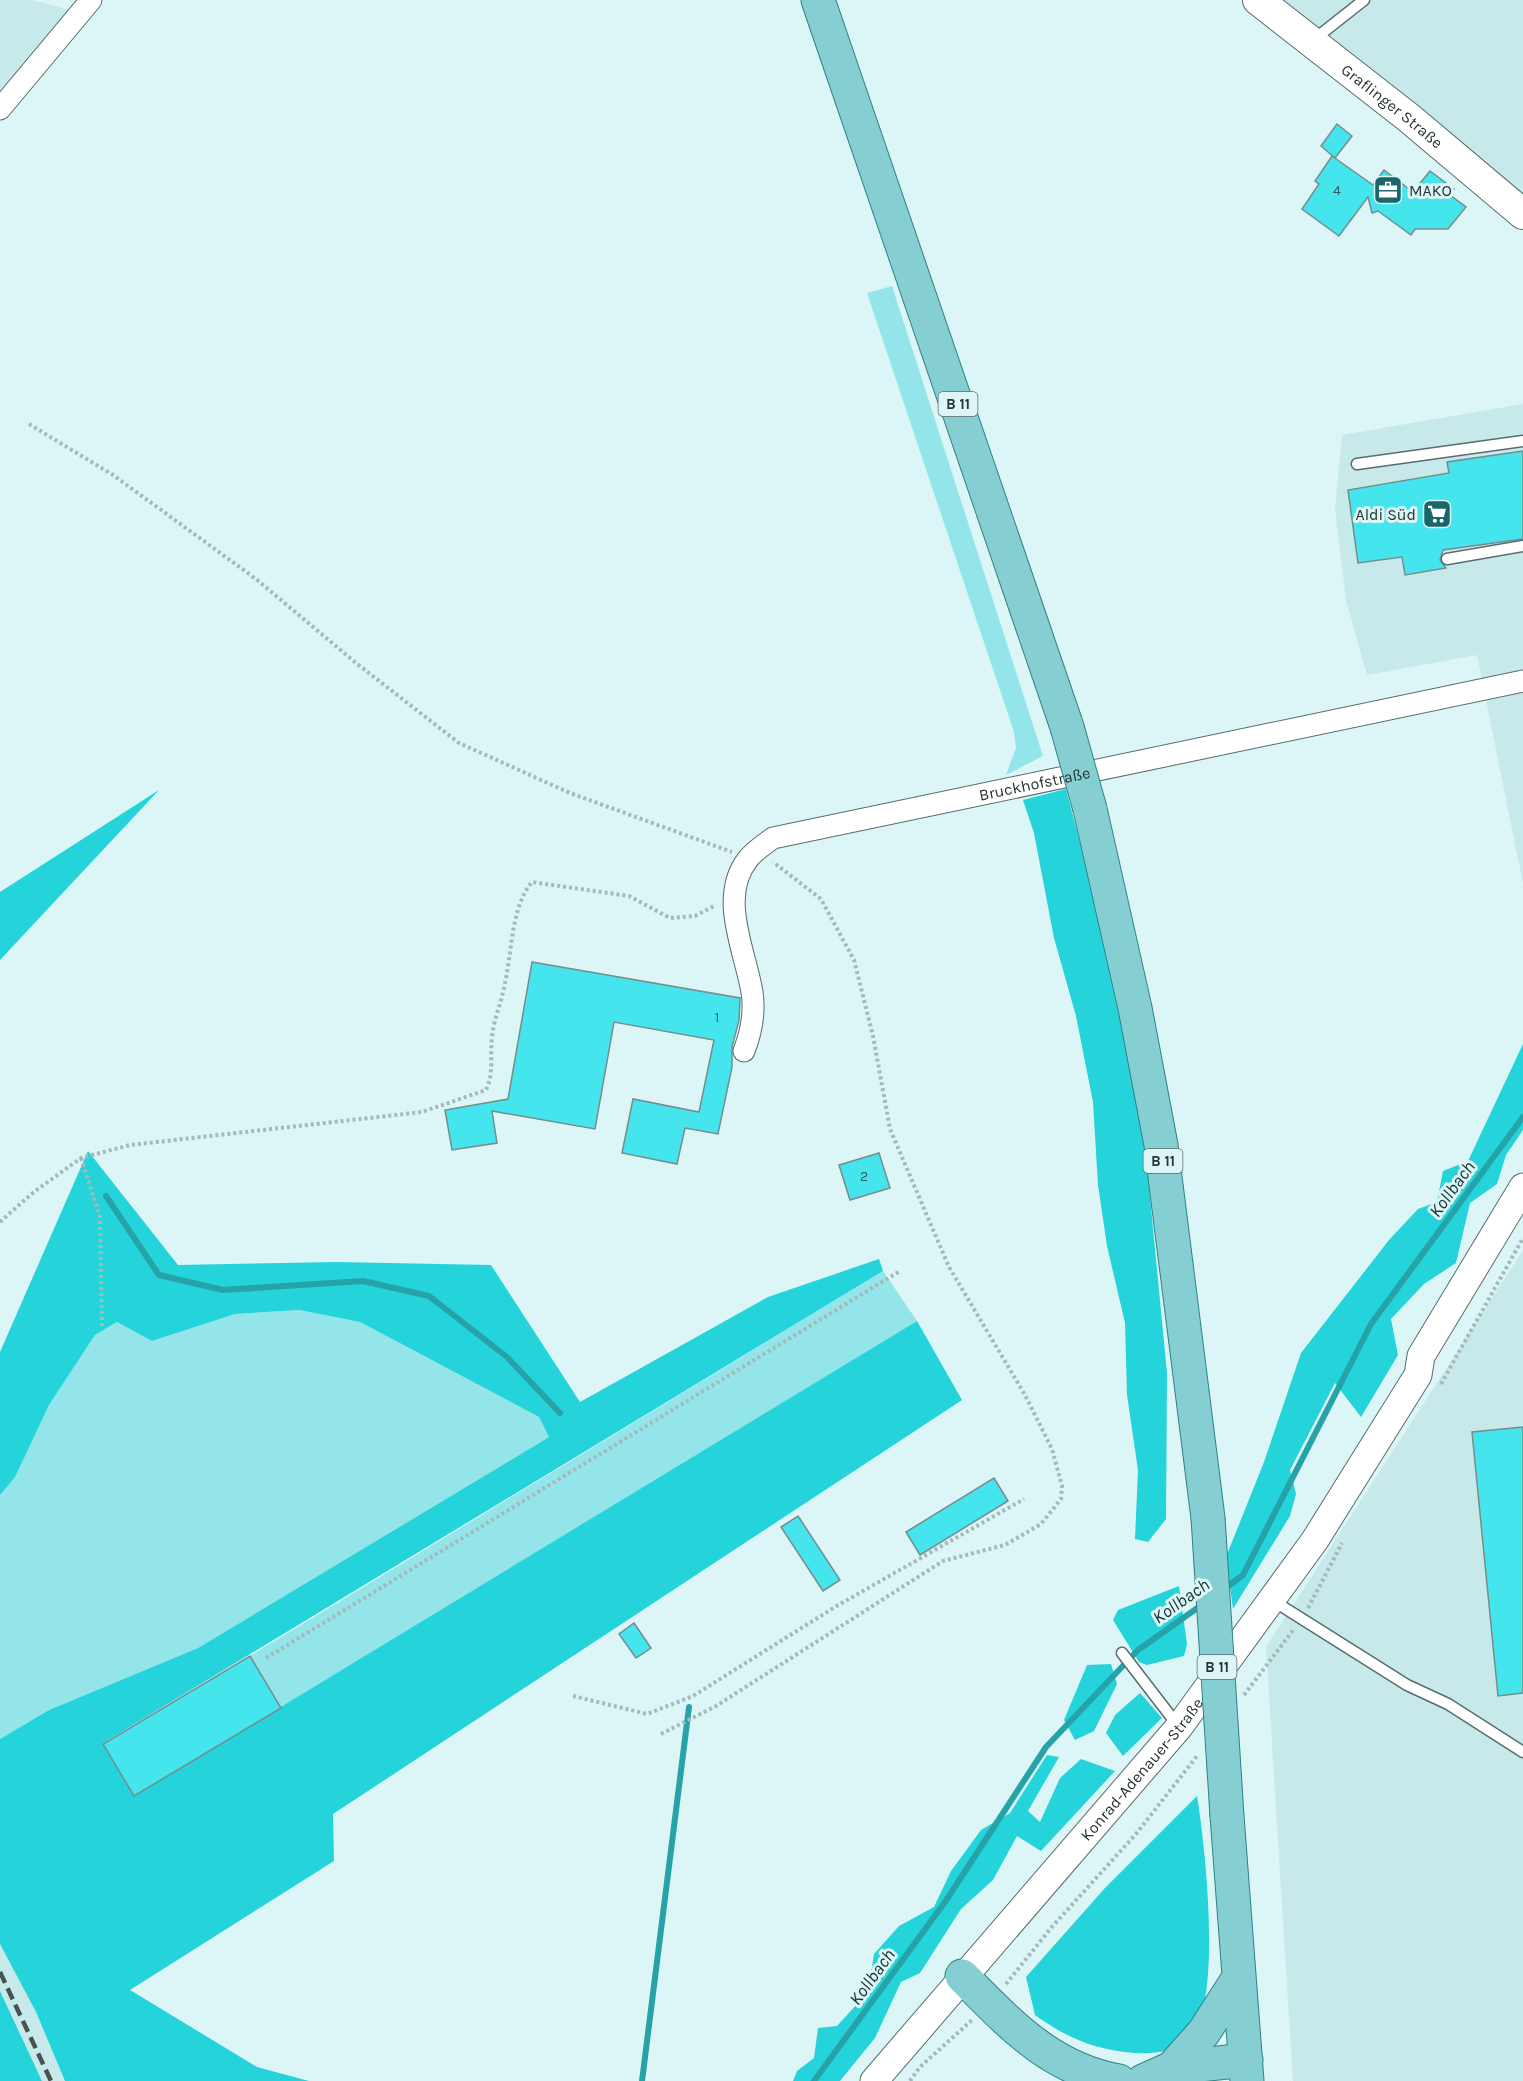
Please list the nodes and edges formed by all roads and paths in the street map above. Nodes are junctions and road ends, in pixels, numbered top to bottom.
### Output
1 (90, 0) edge
2 (818, 0) edge
3 (1258, 0) edge
4 (1364, 0) edge
5 (1312, 41) junction
6 (0, 109) edge
7 (1523, 214) edge
8 (29, 424) dead end
9 (1523, 441) edge
10 (1357, 464) dead end
11 (1523, 546) edge
12 (1447, 559) dead end
13 (1523, 681) edge
14 (748, 858) junction
15 (732, 897) junction
16 (744, 1051) dead end
17 (81, 1158) junction
18 (1523, 1187) edge
19 (1523, 1215) edge
20 (0, 1222) edge
21 (900, 1271) dead end
22 (102, 1326) dead end
23 (1418, 1375) junction
24 (1024, 1499) dead end
25 (1271, 1600) junction
26 (1122, 1653) dead end
27 (266, 1658) dead end
28 (573, 1696) dead end
29 (1179, 1727) junction
30 (661, 1734) dead end
31 (1523, 1752) edge
32 (962, 1977) junction
33 (1238, 1979) junction
34 (990, 2004) junction
35 (1247, 2070) edge
36 (1158, 2074) edge
37 (874, 2081) edge
38 (910, 2081) edge
39 (1119, 2081) edge

1 - 6 street
2 - 33 main road, B 11, bridge
3 - 5 main road, Graflinger Straße
4 - 5 lane
5 - 7 main road, Graflinger Straße
8 - 14 path
9 - 10 lane
11 - 12 lane
13 - 14 street, Bruckhofstraße
14 - 15 street, Bruckhofstraße
14 - 30 path
15 - 16 street
15 - 17 path
17 - 20 path
17 - 22 path
18 - 23 street, Konrad-Adenauer-Straße
19 - 23 street, Konrad-Adenauer-Straße
21 - 27 path
23 - 25 street, Konrad-Adenauer-Straße
24 - 28 path
25 - 29 street, Konrad-Adenauer-Straße
25 - 31 lane
26 - 29 lane
29 - 32 street, Konrad-Adenauer-Straße
32 - 34 main road
32 - 37 street, Konrad-Adenauer-Straße
33 - 35 main road, B 11
33 - 36 main road
34 - 38 path
34 - 39 main road
35 - 36 main road

